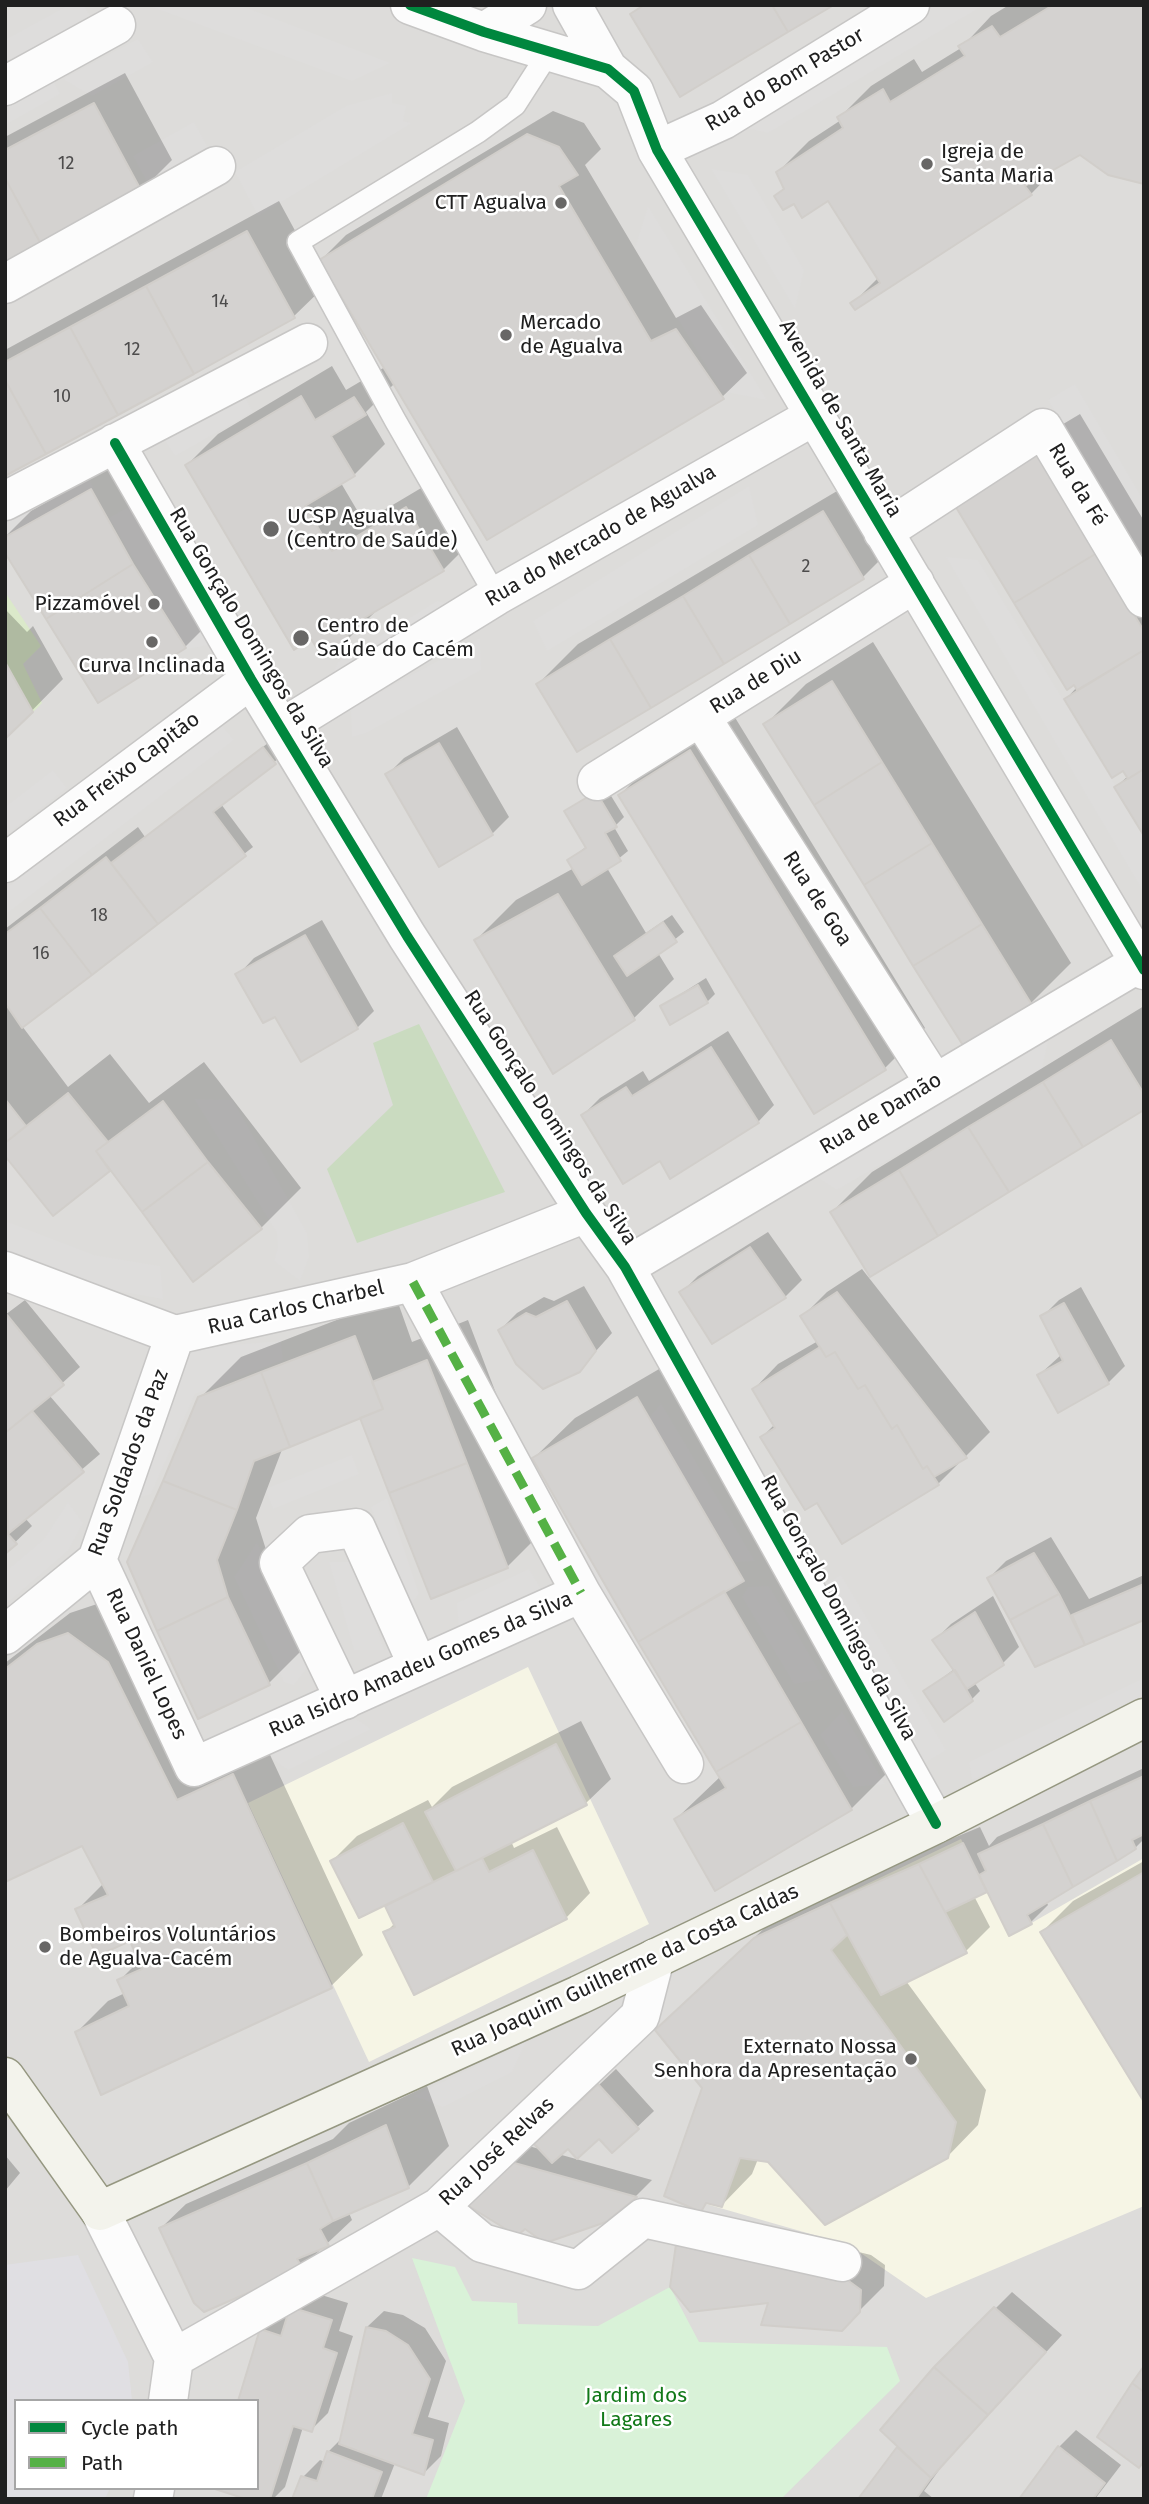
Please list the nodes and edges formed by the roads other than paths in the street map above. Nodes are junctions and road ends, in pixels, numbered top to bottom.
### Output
1 (410, 5) edge
2 (527, 5) edge
3 (572, 5) edge
4 (909, 5) edge
5 (116, 25) dead end
6 (484, 32) junction
7 (549, 52) junction
8 (608, 69) junction
9 (5, 86) edge
10 (657, 150) junction
11 (216, 166) dead end
12 (5, 284) edge
13 (308, 343) dead end
14 (816, 415) junction
15 (115, 443) junction
16 (5, 501) edge
17 (883, 531) junction
18 (915, 583) junction
19 (496, 596) junction
20 (1144, 598) edge
21 (251, 679) junction
22 (701, 717) junction
23 (282, 728) junction
24 (597, 781) dead end
25 (5, 863) edge
26 (1141, 967) edge
27 (934, 1082) junction
28 (586, 1213) junction
29 (625, 1267) junction
30 (5, 1271) edge
31 (413, 1282) junction
32 (175, 1335) junction
33 (97, 1560) junction
34 (581, 1592) junction
35 (5, 1635) edge
36 (418, 1666) junction
37 (345, 1700) junction
38 (1144, 1718) edge
39 (684, 1765) dead end
40 (194, 1767) joint
41 (936, 1824) junction
42 (655, 1958) junction
43 (5, 2077) edge
44 (439, 2207) junction
45 (100, 2211) junction
46 (842, 2262) dead end
47 (174, 2358) junction
48 (168, 2399) edge

1 - 6 street, Avenida de Santa Maria
2 - 6 street
3 - 8 street
4 - 10 street, Rua do Bom Pastor
5 - 9 street
6 - 7 street, Avenida de Santa Maria
7 - 8 street, Avenida de Santa Maria
7 - 19 lane
8 - 10 street, Avenida de Santa Maria
10 - 14 street, Avenida de Santa Maria
11 - 12 street
13 - 15 street
14 - 17 street, Avenida de Santa Maria
14 - 19 street, Rua do Mercado de Agualva
15 - 16 street
15 - 21 street, Rua Gonçalo Domingos da Silva
17 - 18 street, Avenida de Santa Maria
17 - 20 street, Rua da Fé
18 - 22 street, Rua de Diu
18 - 26 street, Avenida de Santa Maria
19 - 23 street, Rua do Mercado de Agualva
21 - 23 street, Rua Gonçalo Domingos da Silva
21 - 25 street, Rua Freixo Capitão
22 - 24 street, Rua de Diu
22 - 27 street, Rua de Goa
23 - 28 street, Rua Gonçalo Domingos da Silva
26 - 27 street, Rua de Damão
27 - 29 street, Rua de Damão
28 - 29 street, Rua Gonçalo Domingos da Silva
28 - 31 street, Rua Carlos Charbel
29 - 41 street, Rua Gonçalo Domingos da Silva
30 - 32 street
31 - 32 street, Rua Carlos Charbel
31 - 34 street
32 - 33 street, Rua Soldados da Paz
33 - 35 street, Rua Soldados da Paz
33 - 40 street, Rua Daniel Lopes
34 - 36 street, Rua Isidro Amadeu Gomes da Silva
34 - 39 street, Rua Isidro Amadeu Gomes da Silva
36 - 37 street, Rua Isidro Amadeu Gomes da Silva
36 - 37 street
37 - 40 street, Rua Isidro Amadeu Gomes da Silva
38 - 41 street, Rua Joaquim Guilherme da Costa Caldas
41 - 42 street, Rua Joaquim Guilherme da Costa Caldas
42 - 44 street, Rua José Relvas
42 - 45 street, Rua Joaquim Guilherme da Costa Caldas
43 - 45 street
44 - 46 street
44 - 47 street, Rua José Relvas
45 - 47 street
47 - 48 street

